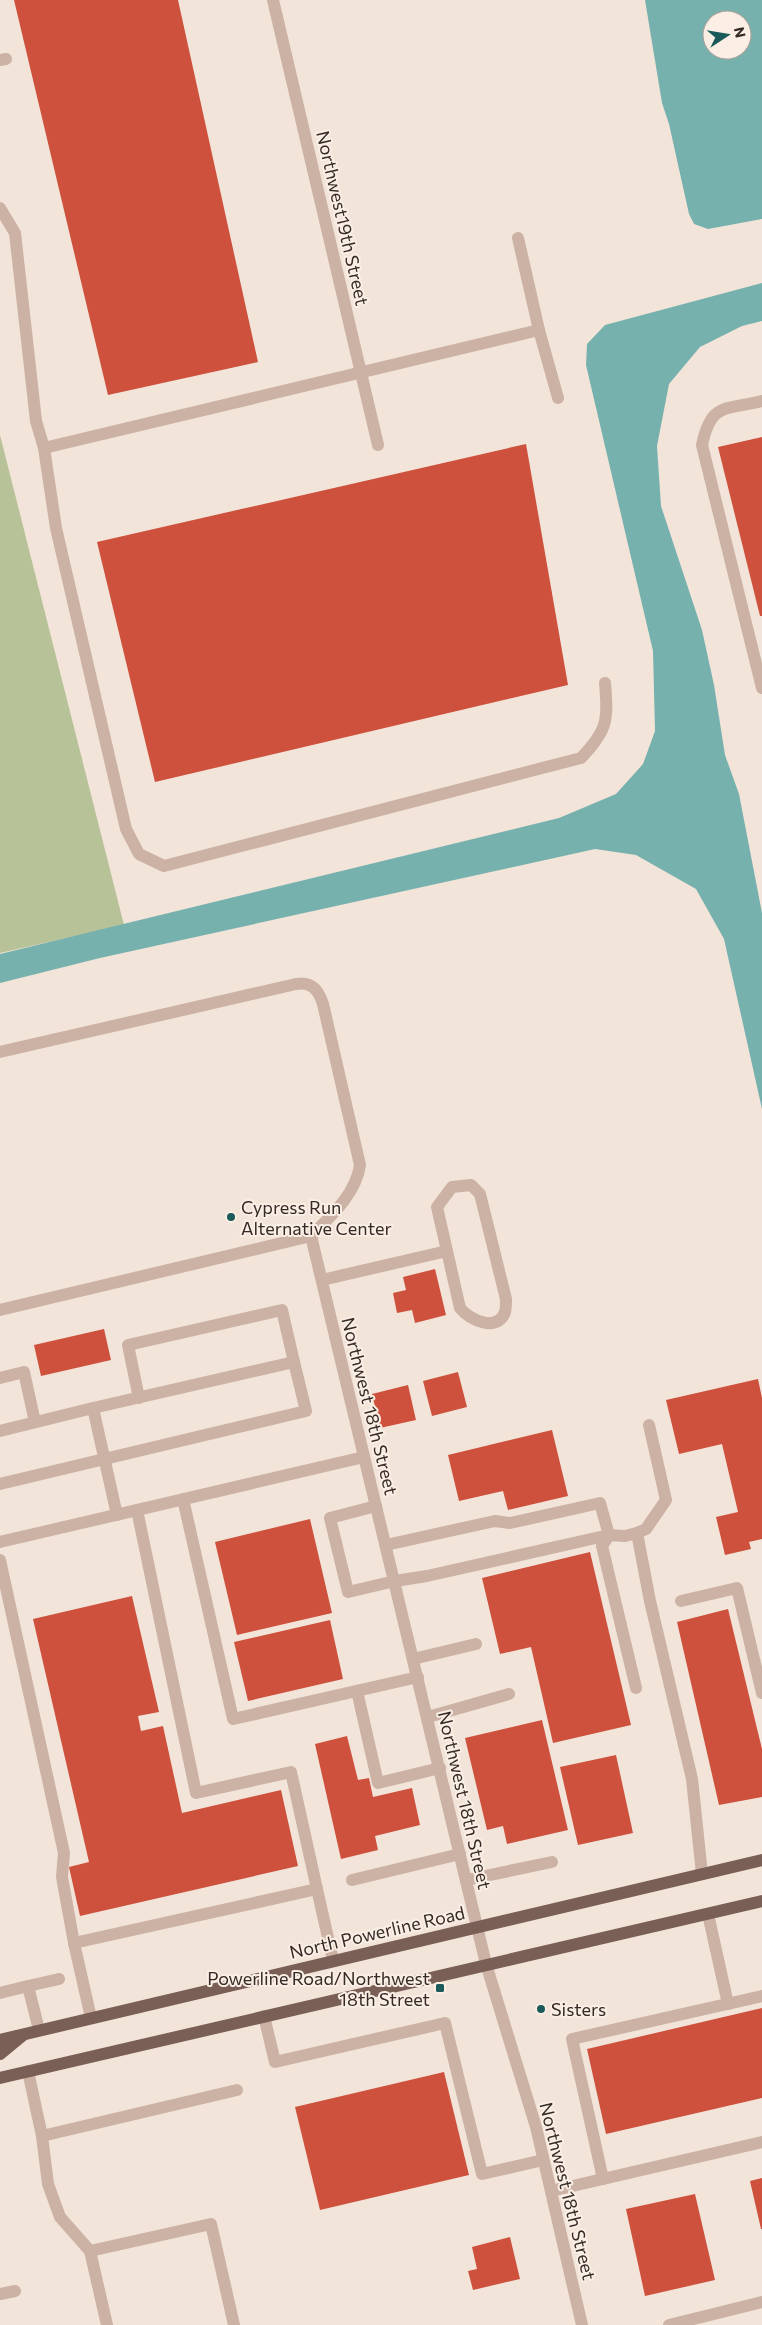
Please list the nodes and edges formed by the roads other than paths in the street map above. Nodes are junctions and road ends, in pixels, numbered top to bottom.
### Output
1 (273, 0) edge
2 (0, 208) edge
3 (518, 238) dead end
4 (539, 330) junction
5 (361, 372) junction
6 (558, 398) dead end
7 (762, 401) edge
8 (378, 445) dead end
9 (44, 448) junction
10 (606, 683) dead end
11 (762, 688) edge
12 (0, 1052) edge
13 (311, 1236) junction
14 (447, 1251) junction
15 (322, 1280) junction
16 (0, 1310) edge
17 (294, 1362) junction
18 (0, 1378) edge
19 (139, 1398) junction
20 (92, 1408) junction
21 (35, 1422) junction
22 (649, 1424) dead end
23 (0, 1431) edge
24 (364, 1457) junction
25 (104, 1460) junction
26 (0, 1484) edge
27 (183, 1499) junction
28 (376, 1506) junction
29 (137, 1510) junction
30 (117, 1515) junction
31 (637, 1533) junction
32 (609, 1535) junction
33 (0, 1542) edge
34 (386, 1545) junction
35 (0, 1560) edge
36 (394, 1581) junction
37 (681, 1601) dead end
38 (476, 1644) dead end
39 (413, 1659) junction
40 (418, 1677) junction
41 (636, 1688) dead end
42 (356, 1691) junction
43 (762, 1693) edge
44 (508, 1694) dead end
45 (428, 1718) junction
46 (440, 1768) junction
47 (460, 1854) junction
48 (762, 1860) edge
49 (552, 1862) dead end
50 (702, 1874) junction
51 (352, 1880) dead end
52 (466, 1880) junction
53 (317, 1889) junction
54 (762, 1901) edge
55 (708, 1914) junction
56 (477, 1926) junction
57 (74, 1943) junction
58 (333, 1960) junction
59 (486, 1964) junction
60 (59, 1979) dead end
61 (28, 1986) junction
62 (0, 1993) edge
63 (762, 1996) edge
64 (728, 2004) junction
65 (264, 2016) junction
66 (91, 2018) junction
67 (39, 2030) junction
68 (25, 2034) junction
69 (0, 2040) edge
70 (0, 2054) edge
71 (28, 2071) junction
72 (0, 2078) edge
73 (237, 2090) dead end
74 (42, 2136) junction
75 (762, 2142) edge
76 (544, 2160) junction
77 (603, 2179) junction
78 (551, 2191) junction
79 (90, 2251) junction
80 (15, 2291) dead end
81 (0, 2294) edge
82 (762, 2302) edge
83 (107, 2325) edge
84 (234, 2325) edge
85 (582, 2325) edge
86 (669, 2325) edge

1 - 5 street, Northwest19th Street
2 - 9 street
3 - 4 street
4 - 5 street
4 - 6 street
5 - 8 street, Northwest19th Street
5 - 9 street
7 - 11 street
9 - 10 street
12 - 13 street
13 - 15 street, Northwest 18th Street
13 - 16 street
14 - 14 street
14 - 15 street
15 - 24 street, Northwest 18th Street
17 - 19 street
17 - 19 street
17 - 25 street
18 - 21 street
19 - 20 street
20 - 21 street
20 - 25 street
21 - 23 street
22 - 31 street
24 - 27 street
24 - 28 street, Northwest 18th Street
25 - 26 street
25 - 30 street
27 - 29 street
27 - 42 street
28 - 34 street, Northwest 18th Street
28 - 36 street
29 - 30 street
29 - 53 street
30 - 33 street
31 - 32 street
31 - 50 street
32 - 34 street
32 - 36 street
32 - 41 street
34 - 36 street, Northwest 18th Street
35 - 57 street
36 - 39 street, Northwest 18th Street
37 - 43 street
38 - 39 street
39 - 40 street, Northwest 18th Street
40 - 42 street
40 - 45 street, Northwest 18th Street
42 - 46 street
44 - 45 street
45 - 46 street, Northwest 18th Street
46 - 47 street, Northwest 18th Street
47 - 51 street
47 - 52 street, Northwest 18th Street
48 - 50 main road, North Powerline Road
49 - 52 street
50 - 56 main road, North Powerline Road
52 - 56 street, Northwest 18th Street
53 - 57 street
53 - 58 street
54 - 55 main road
55 - 59 main road
55 - 64 street
56 - 58 main road, North Powerline Road
56 - 59 street, Northwest 18th Street
57 - 66 street
58 - 66 main road, North Powerline Road
59 - 65 main road
59 - 76 street, Northwest 18th Street
60 - 61 street
61 - 62 street
61 - 67 street
63 - 64 street
64 - 77 street
65 - 71 main road
65 - 76 street
66 - 67 main road, North Powerline Road
67 - 68 main road, North Powerline Road
68 - 69 main road, North Powerline Road
68 - 70 main road
71 - 72 main road
71 - 74 street
73 - 74 street
74 - 79 street
75 - 77 street
76 - 78 street, Northwest 18th Street
77 - 78 street
78 - 85 street, Northwest 18th Street
79 - 83 street
79 - 84 street
80 - 81 street
82 - 86 street

